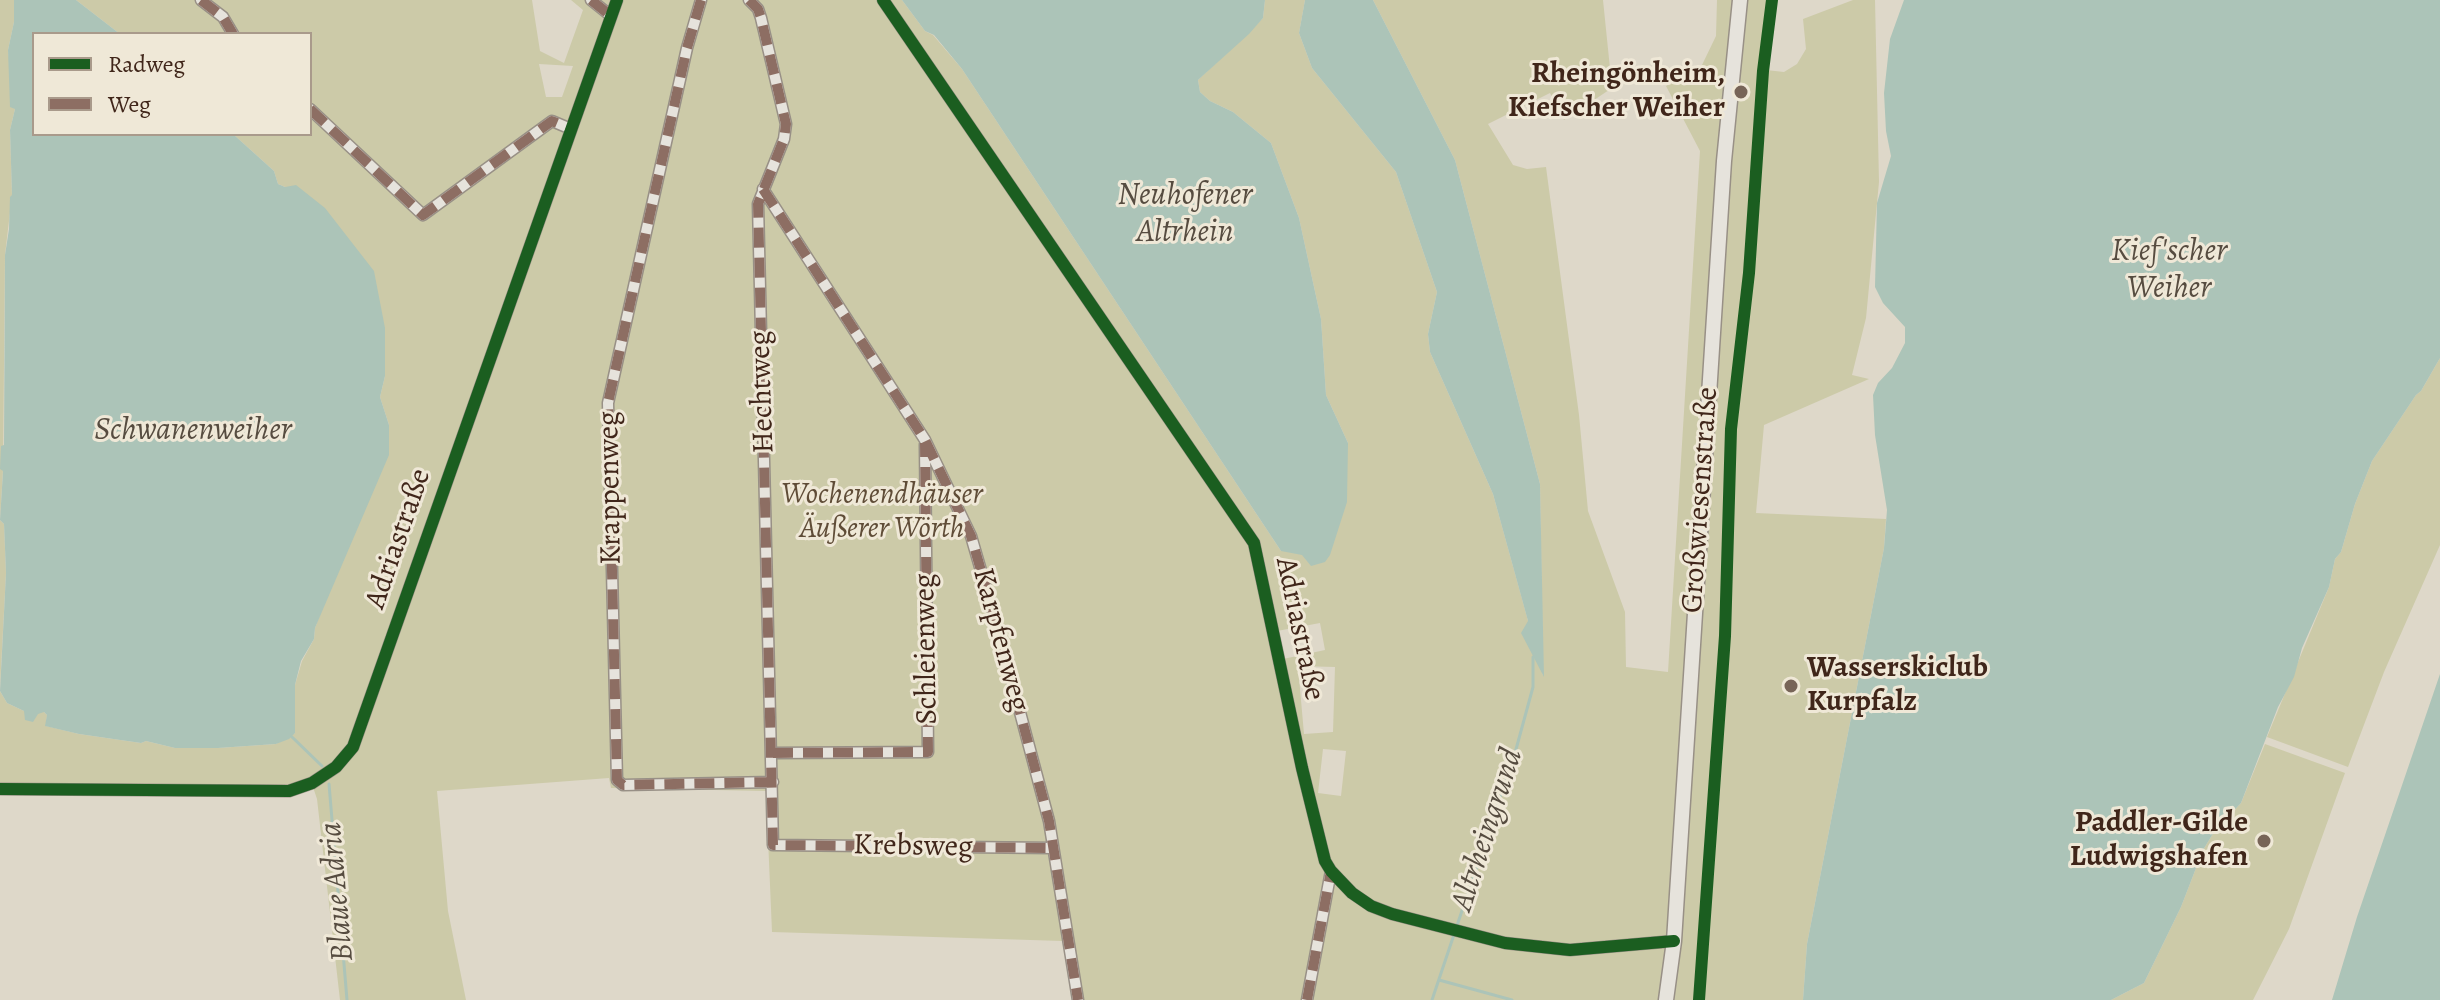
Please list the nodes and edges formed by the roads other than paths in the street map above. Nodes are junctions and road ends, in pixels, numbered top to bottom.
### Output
1 (201, 0) edge
2 (591, 0) edge
3 (617, 0) edge
4 (701, 0) edge
5 (749, 0) edge
6 (883, 0) edge
7 (1740, 0) edge
8 (611, 16) junction
9 (232, 32) edge
10 (312, 111) edge
11 (571, 129) junction
12 (763, 189) junction
13 (925, 440) junction
14 (773, 753) junction
15 (773, 782) junction
16 (0, 789) edge
17 (773, 845) joint
18 (1053, 848) junction
19 (1331, 871) junction
20 (1674, 941) junction
21 (1078, 1000) edge
22 (1307, 1000) edge
23 (1666, 1000) edge

1 - 9 street
2 - 8 street
3 - 8 street, Adriastraße
4 - 15 street, Krappenweg
5 - 12 street, Hechtweg
6 - 19 street, Adriastraße
7 - 20 street, Großwiesenstraße
8 - 11 street, Adriastraße
10 - 11 street
11 - 16 street, Adriastraße
12 - 13 street, Karpfenweg
12 - 14 street, Hechtweg
13 - 14 street, Schleienweg
13 - 18 street, Karpfenweg
14 - 15 street, Hechtweg
15 - 17 street, Hechtweg
17 - 18 street, Krebsweg
18 - 21 street, Karpfenweg
19 - 20 street, Adriastraße
19 - 22 street
20 - 23 street, Großwiesenstraße

